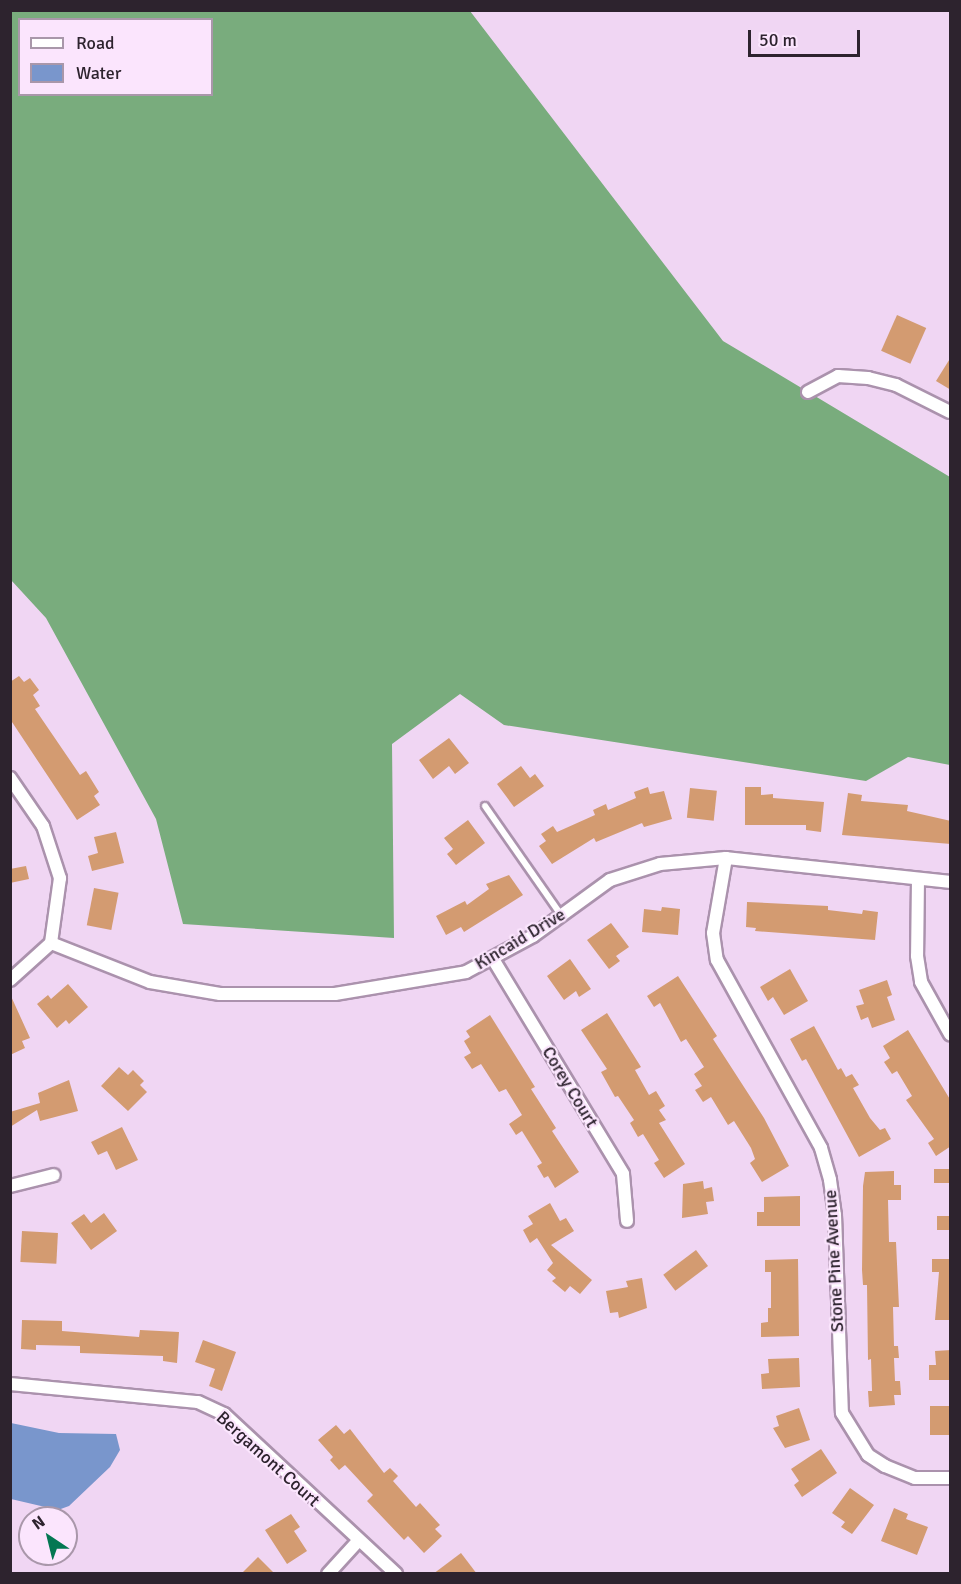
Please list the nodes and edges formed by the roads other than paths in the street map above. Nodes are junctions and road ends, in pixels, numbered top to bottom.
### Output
1 (808, 393) dead end
2 (951, 412) edge
3 (10, 778) edge
4 (485, 806) dead end
5 (726, 858) junction
6 (918, 879) junction
7 (951, 882) edge
8 (561, 915) junction
9 (51, 943) junction
10 (493, 959) junction
11 (10, 980) edge
12 (951, 1035) edge
13 (54, 1175) dead end
14 (10, 1186) edge
15 (627, 1221) dead end
16 (10, 1384) edge
17 (951, 1478) edge
18 (358, 1541) junction
19 (328, 1574) edge
20 (396, 1574) edge

1 - 2 street
3 - 9 street
4 - 8 lane
5 - 6 street, Kincaid Drive
5 - 8 street, Kincaid Drive
5 - 17 street, Stone Pine Avenue
6 - 7 street, Kincaid Drive
6 - 12 street
8 - 10 street, Kincaid Drive
9 - 10 street, Kincaid Drive
9 - 11 street
10 - 15 street, Corey Court
13 - 14 street
16 - 18 street, Bergamont Court
18 - 19 street
18 - 20 street, Bergamont Court

